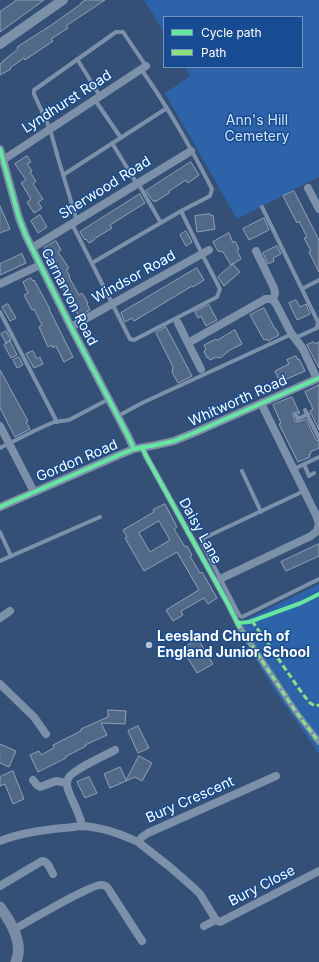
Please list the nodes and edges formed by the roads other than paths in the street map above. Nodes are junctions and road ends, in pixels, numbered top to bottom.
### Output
1 (62, 0) edge
2 (0, 44) edge
3 (77, 59) junction
4 (143, 67) junction
5 (98, 98) junction
6 (167, 108) junction
7 (50, 129) junction
8 (121, 138) junction
9 (112, 143) junction
10 (0, 149) edge
11 (191, 150) junction
12 (3, 160) junction
13 (63, 175) junction
14 (9, 180) junction
15 (0, 183) edge
16 (138, 183) junction
17 (308, 188) dead end
18 (262, 207) dead end
19 (319, 209) edge
20 (181, 211) junction
21 (74, 222) junction
22 (161, 223) junction
23 (32, 248) junction
24 (209, 250) dead end
25 (256, 251) dead end
26 (202, 254) junction
27 (92, 263) junction
28 (40, 265) junction
29 (319, 280) edge
30 (0, 284) edge
31 (302, 289) junction
32 (273, 300) junction
33 (112, 304) junction
34 (0, 312) edge
35 (178, 324) dead end
36 (71, 327) junction
37 (294, 336) junction
38 (188, 343) junction
39 (201, 369) dead end
40 (318, 379) edge
41 (109, 399) junction
42 (261, 403) junction
43 (305, 410) dead end
44 (308, 414) junction
45 (296, 415) dead end
46 (118, 416) junction
47 (57, 422) junction
48 (0, 426) edge
49 (319, 438) edge
50 (166, 443) joint
51 (9, 444) junction
52 (0, 448) edge
53 (138, 448) junction
54 (319, 457) edge
55 (304, 464) junction
56 (293, 469) junction
57 (242, 471) dead end
58 (314, 473) dead end
59 (304, 491) junction
60 (34, 492) junction
61 (0, 508) edge
62 (261, 512) junction
63 (100, 517) dead end
64 (319, 524) edge
65 (0, 532) edge
66 (11, 556) junction
67 (0, 561) edge
68 (220, 579) junction
69 (319, 579) edge
70 (10, 611) dead end
71 (0, 618) edge
72 (0, 684) edge
73 (46, 734) dead end
74 (319, 742) edge
75 (115, 750) dead end
76 (276, 776) dead end
77 (33, 780) dead end
78 (67, 783) junction
79 (82, 826) junction
80 (0, 841) edge
81 (138, 842) junction
82 (319, 871) edge
83 (53, 874) dead end
84 (0, 886) edge
85 (0, 908) edge
86 (216, 920) junction
87 (204, 926) dead end
88 (13, 930) junction
89 (142, 941) dead end
90 (16, 962) edge

1 - 2 street
3 - 4 lane
3 - 5 lane
3 - 7 lane
4 - 5 street, Lyndhurst Road
4 - 6 lane
5 - 7 street, Lyndhurst Road
5 - 8 lane
6 - 8 lane
6 - 11 lane
7 - 12 street, Lyndhurst Road
7 - 13 lane
8 - 9 lane
9 - 13 lane
9 - 16 lane
10 - 12 street, Carnarvon Road
11 - 16 street, Sherwood Road
11 - 20 lane
12 - 14 street, Carnarvon Road
13 - 21 lane
14 - 15 street
14 - 23 street, Carnarvon Road
16 - 21 street, Sherwood Road
16 - 22 lane
17 - 19 street
18 - 31 lane
20 - 22 lane
20 - 26 lane
21 - 23 street, Sherwood Road
21 - 27 lane
22 - 27 lane
23 - 28 street, Carnarvon Road
24 - 26 street, Windsor Road
25 - 32 street
26 - 33 street, Windsor Road
26 - 33 lane
27 - 33 lane
28 - 30 street
28 - 36 street, Carnarvon Road
29 - 31 lane
31 - 37 lane
32 - 37 street
32 - 38 street
33 - 36 street, Windsor Road
34 - 47 lane
35 - 38 street
36 - 41 street, Carnarvon Road
37 - 40 street
37 - 46 lane
38 - 39 street
40 - 42 street, Whitworth Road
41 - 46 street, Carnarvon Road
41 - 47 lane
42 - 50 street, Whitworth Road
42 - 56 street
43 - 44 lane
44 - 45 lane
44 - 49 lane
46 - 53 street, Carnarvon Road
47 - 51 lane
48 - 51 street
50 - 53 street, Gordon Road
51 - 52 lane
51 - 60 street
53 - 60 street, Gordon Road
53 - 74 street, Daisy Lane
54 - 55 lane
55 - 56 lane
55 - 58 lane
56 - 59 street
57 - 62 lane
59 - 62 lane
59 - 64 street
60 - 61 street, Gordon Road
62 - 68 lane
63 - 66 lane
64 - 68 street
65 - 66 lane
66 - 67 lane
68 - 69 lane
70 - 71 street
72 - 73 street
75 - 78 street
76 - 81 street, Bury Crescent
77 - 78 street
78 - 79 street
79 - 80 street, Bury Crescent
79 - 81 street, Bury Crescent
81 - 86 street, Bury Close
82 - 86 street, Bury Close
83 - 84 street
85 - 88 main road
86 - 87 street, Bury Close
88 - 89 street
88 - 90 main road

